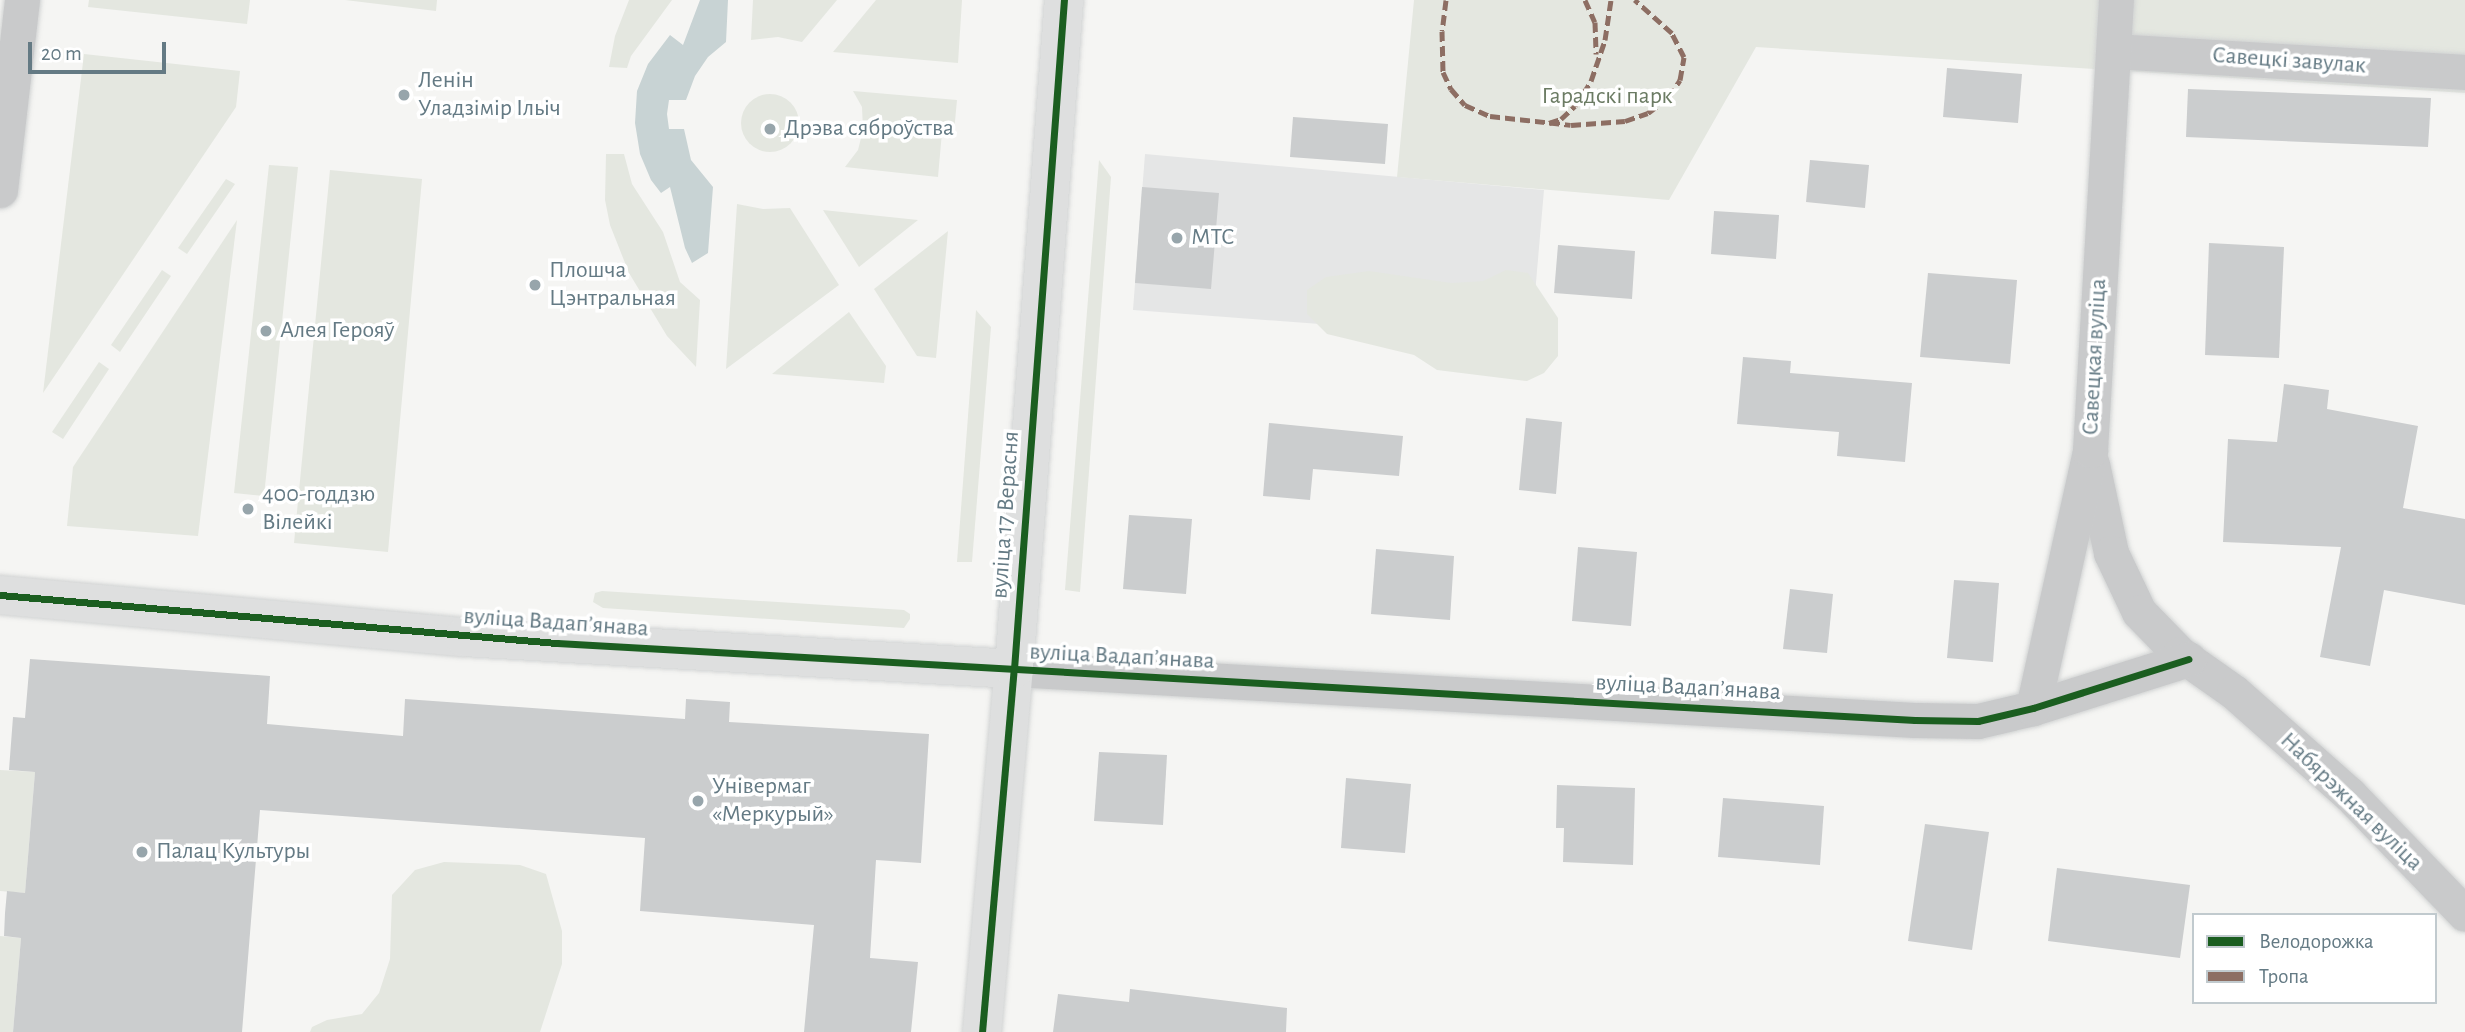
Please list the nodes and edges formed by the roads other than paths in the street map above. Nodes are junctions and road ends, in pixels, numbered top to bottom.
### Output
1 (22, 0) edge
2 (1064, 0) edge
3 (2116, 0) edge
4 (2114, 51) junction
5 (2465, 72) edge
6 (0, 190) edge
7 (2090, 450) junction
8 (0, 595) edge
9 (2188, 659) junction
10 (1014, 669) junction
11 (2033, 708) junction
12 (2465, 915) edge
13 (982, 1032) edge

1 - 6 street
2 - 10 street, вуліца 17 Верасня
3 - 4 street, Савецкая вуліца
4 - 5 street, Савецкі завулак
4 - 7 street, Савецкая вуліца
7 - 9 street, Набярэжная вуліца
7 - 11 street, Савецкая вуліца
8 - 10 street, вуліца Вадапʼянава
9 - 11 street
9 - 12 street, Набярэжная вуліца
10 - 11 street, вуліца Вадапʼянава
10 - 13 street, вуліца 17 Верасня

